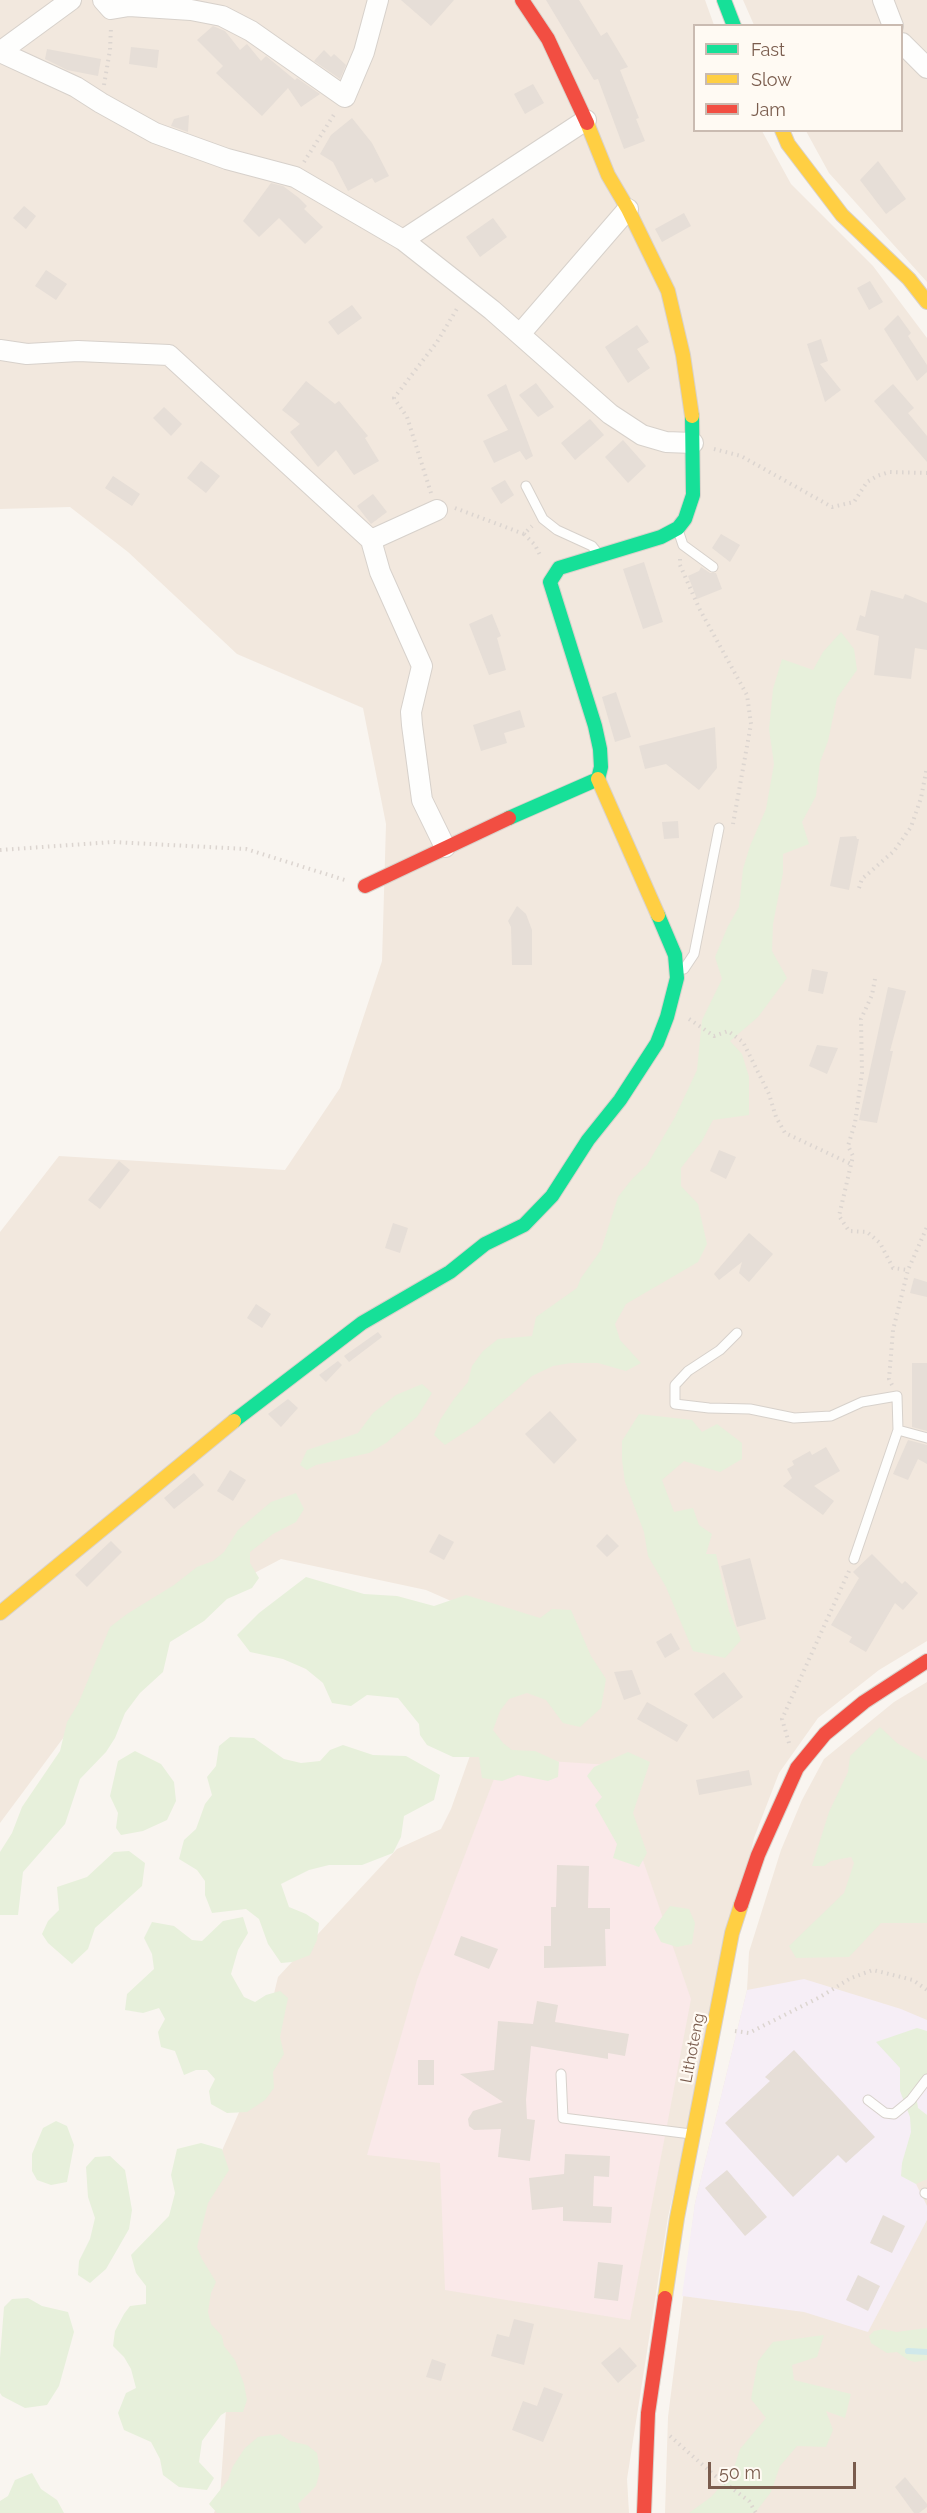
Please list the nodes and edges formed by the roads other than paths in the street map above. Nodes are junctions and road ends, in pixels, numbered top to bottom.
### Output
1 (71, 0) edge
2 (378, 0) edge
3 (522, 0) edge
4 (724, 0) edge
5 (883, 0) edge
6 (107, 4) edge
7 (733, 24) edge
8 (892, 24) edge
9 (903, 44) edge
10 (0, 52) edge
11 (927, 68) edge
12 (586, 120) junction
13 (783, 132) edge
14 (628, 208) junction
15 (403, 240) junction
16 (927, 302) edge
17 (520, 334) junction
18 (0, 350) edge
19 (693, 443) junction
20 (526, 486) dead end
21 (436, 510) road end
22 (678, 528) junction
23 (371, 540) junction
24 (599, 555) junction
25 (713, 567) dead end
26 (598, 779) junction
27 (719, 828) road end
28 (445, 848) junction
29 (365, 886) road end
30 (677, 978) junction
31 (737, 1333) dead end
32 (898, 1430) junction
33 (927, 1438) edge
34 (854, 1559) road end
35 (0, 1614) edge
36 (927, 1660) edge
37 (561, 2074) dead end
38 (927, 2079) edge
39 (868, 2100) dead end
40 (693, 2134) junction
41 (644, 2513) edge

1 - 10 street
2 - 6 street
3 - 12 street
4 - 7 street
5 - 8 street
9 - 11 street
10 - 15 street
12 - 14 street
12 - 15 street
13 - 16 street
14 - 17 street
14 - 19 street
15 - 17 street
17 - 19 street
18 - 23 street
19 - 22 street
20 - 24 lane
21 - 23 street
22 - 24 street
22 - 25 lane
23 - 28 street
24 - 26 street
26 - 28 street
26 - 30 street
27 - 30 lane
28 - 29 street
30 - 35 street
31 - 32 lane
32 - 33 lane
32 - 34 lane
36 - 40 street, Lithoteng
37 - 40 lane
38 - 39 lane
40 - 41 street, Lithoteng

